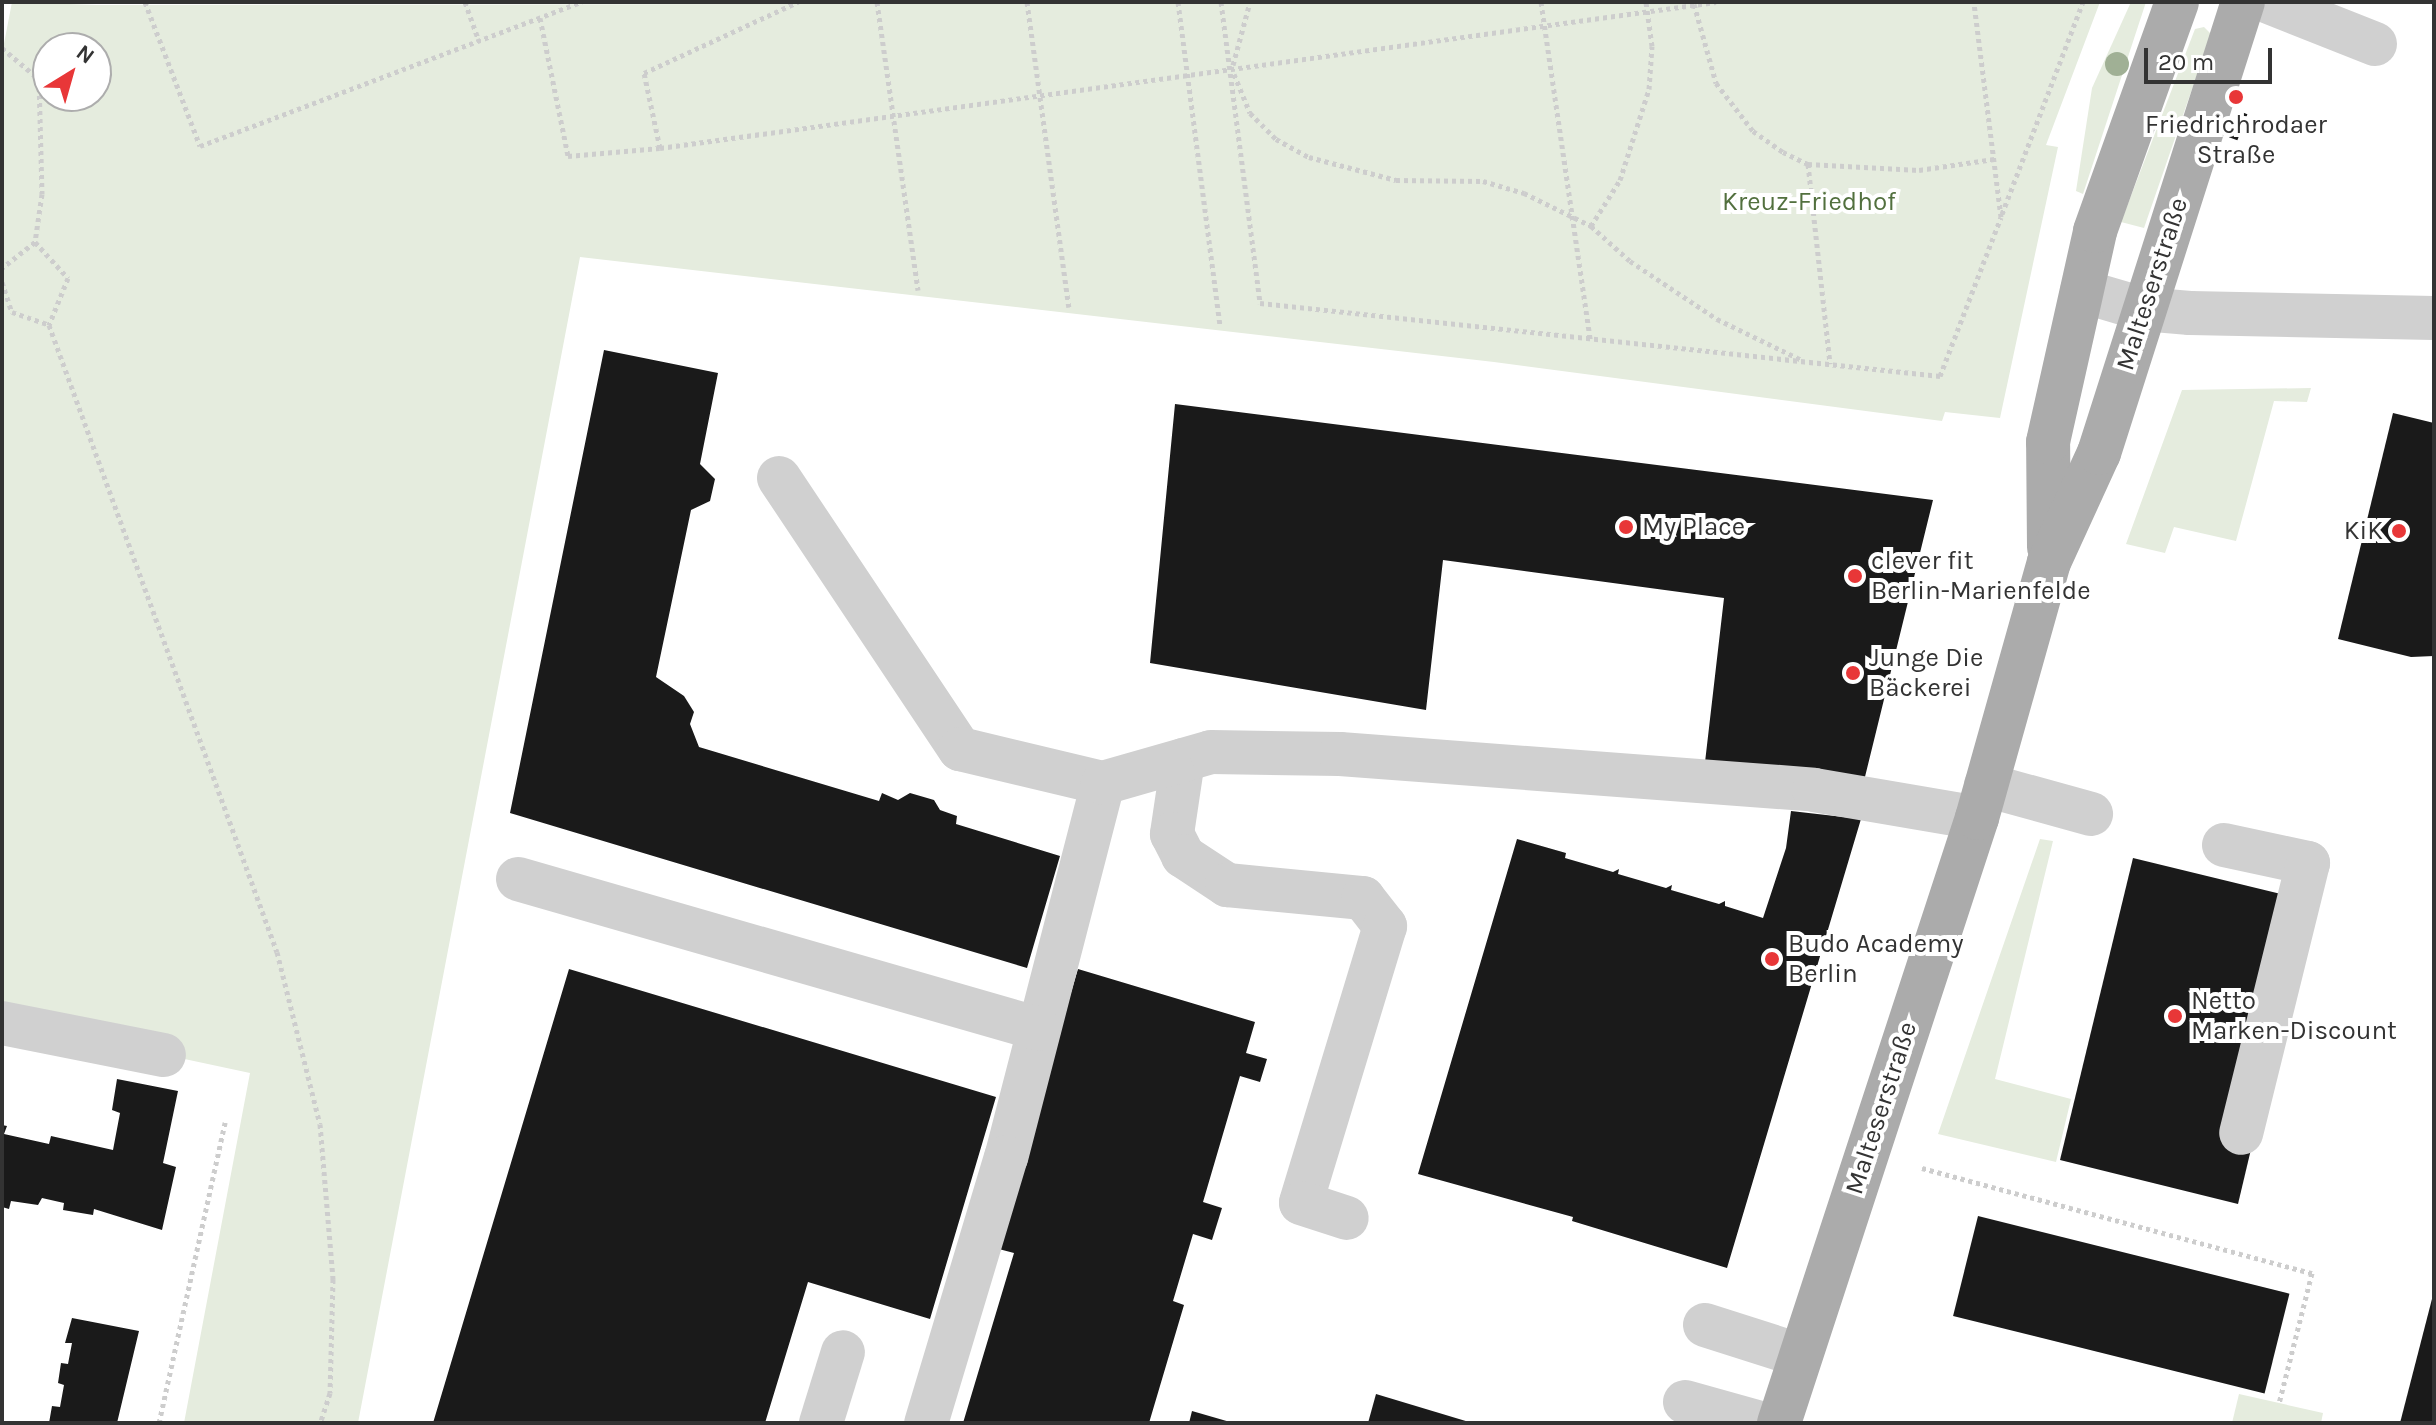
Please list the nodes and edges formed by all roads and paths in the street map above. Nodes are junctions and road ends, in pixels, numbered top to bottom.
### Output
1 (145, 2) edge
2 (465, 2) edge
3 (582, 2) edge
4 (798, 2) edge
5 (877, 2) edge
6 (1027, 2) edge
7 (1178, 2) edge
8 (1221, 2) edge
9 (1250, 2) edge
10 (1541, 2) edge
11 (1646, 2) edge
12 (1716, 2) edge
13 (1974, 2) edge
14 (2083, 2) edge
15 (2177, 2) edge
16 (1694, 4) edge
17 (2242, 4) edge
18 (1648, 12) junction
19 (540, 18) junction
20 (1545, 28) junction
21 (479, 41) junction
22 (2375, 44) dead end
23 (2, 48) edge
24 (1232, 68) junction
25 (1188, 74) junction
26 (1038, 95) junction
27 (891, 116) junction
28 (660, 148) junction
29 (1994, 159) junction
30 (1808, 164) junction
31 (1572, 215) junction
32 (2001, 217) junction
33 (1591, 226) junction
34 (35, 242) junction
35 (2, 268) edge
36 (2, 282) edge
37 (918, 290) dead end
38 (2082, 291) junction
39 (1069, 307) dead end
40 (2143, 309) junction
41 (2434, 318) edge
42 (49, 325) junction
43 (1220, 325) dead end
44 (1590, 339) junction
45 (1806, 362) junction
46 (1830, 364) junction
47 (779, 478) dead end
48 (2049, 562) junction
49 (1183, 760) junction
50 (1103, 783) junction
51 (1982, 802) junction
52 (2091, 814) dead end
53 (2224, 845) dead end
54 (518, 879) dead end
55 (2, 1023) edge
56 (1039, 1029) junction
57 (164, 1055) dead end
58 (225, 1122) dead end
59 (2241, 1133) dead end
60 (1922, 1168) dead end
61 (1347, 1218) dead end
62 (1705, 1325) dead end
63 (843, 1352) dead end
64 (1799, 1355) junction
65 (1685, 1402) dead end
66 (2279, 1403) dead end
67 (159, 1423) edge
68 (320, 1423) edge
69 (821, 1423) edge
70 (926, 1423) edge
71 (1760, 1423) edge
72 (1779, 1423) edge

1 - 21 path
2 - 21 path
3 - 19 path
4 - 28 path
5 - 27 path
6 - 26 path
7 - 25 path
8 - 24 path
9 - 24 path
10 - 20 path
11 - 18 path
12 - 16 path
13 - 29 path
14 - 32 path
15 - 38 main road, Malteserstraße
16 - 18 path
16 - 30 path
17 - 22 street
17 - 40 main road, Malteserstraße
18 - 20 path
18 - 33 path
19 - 21 path
19 - 28 path
20 - 24 path
20 - 31 path
23 - 34 path
24 - 25 path
24 - 31 path
24 - 44 path
25 - 26 path
25 - 43 path
26 - 27 path
26 - 39 path
27 - 28 path
27 - 37 path
29 - 30 path
29 - 32 path
30 - 46 path
31 - 33 path
31 - 44 path
32 - 46 path
33 - 45 path
34 - 35 path
34 - 42 path
36 - 42 path
38 - 40 street
38 - 48 main road, Malteserstraße
40 - 41 street
40 - 48 main road, Malteserstraße
42 - 68 path
44 - 45 path
45 - 46 path
47 - 50 street
48 - 51 main road, Malteserstraße
49 - 50 street
49 - 51 street
49 - 61 street
50 - 56 street
51 - 52 street
51 - 64 main road, Malteserstraße
53 - 59 street
54 - 56 street
55 - 57 street
56 - 70 street
58 - 67 path
60 - 66 path
62 - 64 street
63 - 69 street
64 - 72 main road, Malteserstraße
65 - 71 street

